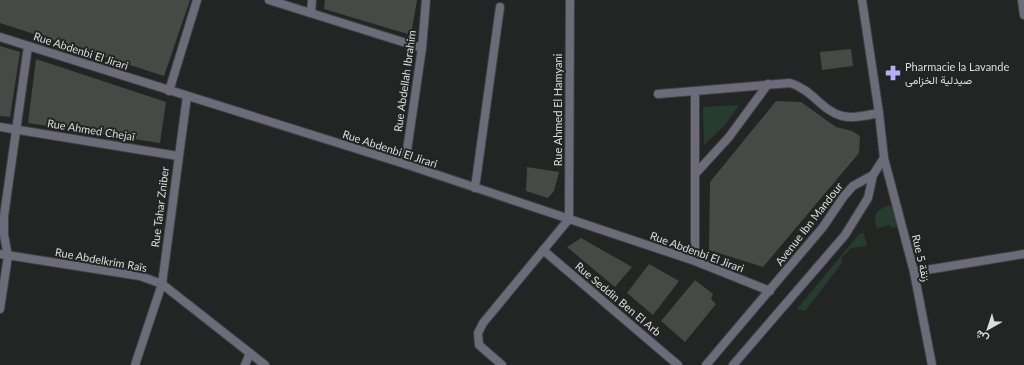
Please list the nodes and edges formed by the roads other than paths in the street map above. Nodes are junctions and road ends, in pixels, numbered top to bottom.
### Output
1 (197, 0) edge
2 (269, 0) edge
3 (312, 0) edge
4 (426, 0) edge
5 (570, 0) edge
6 (862, 0) edge
7 (1022, 0) edge
8 (500, 7) dead end
9 (311, 13) junction
10 (1024, 15) edge
11 (0, 37) edge
12 (28, 46) junction
13 (422, 48) junction
14 (768, 84) junction
15 (169, 91) junction
16 (695, 91) junction
17 (658, 94) dead end
18 (187, 96) junction
19 (879, 113) junction
20 (0, 127) edge
21 (18, 130) junction
22 (178, 156) junction
23 (884, 158) junction
24 (405, 164) junction
25 (697, 172) junction
26 (873, 175) junction
27 (475, 188) junction
28 (569, 219) junction
29 (543, 250) junction
30 (1024, 254) edge
31 (4, 255) edge
32 (695, 261) junction
33 (914, 272) junction
34 (162, 284) junction
35 (770, 291) junction
36 (0, 309) edge
37 (250, 353) junction
38 (737, 363) edge
39 (135, 365) edge
40 (245, 365) edge
41 (265, 365) edge
42 (502, 365) edge
43 (678, 365) edge
44 (706, 365) edge
45 (932, 365) edge

1 - 15 street
2 - 9 street
3 - 9 street
4 - 13 street, Rue Abdellah Ibrahim
5 - 28 street, Rue Ahmed El Hamyani
6 - 19 street, Rue 5 زنقة
7 - 10 street
8 - 27 street
9 - 13 street
11 - 12 street, Rue Abdenbi El Jirari
12 - 15 street, Rue Abdenbi El Jirari
12 - 21 street
13 - 24 street, Rue Abdellah Ibrahim
14 - 16 street
14 - 19 street
14 - 25 street
15 - 18 street, Rue Abdenbi El Jirari
16 - 17 street
16 - 25 street
18 - 22 street, Rue Tahar Zniber
18 - 24 street, Rue Abdenbi El Jirari
19 - 23 street, Rue 5 زنقة
20 - 21 street, Rue Ahmed Chejaï
21 - 22 street, Rue Ahmed Chejaï
21 - 31 street
22 - 34 street, Rue Tahar Zniber
23 - 26 street
23 - 33 street, Rue 5 زنقة
24 - 27 street, Rue Abdenbi El Jirari
25 - 32 street
26 - 35 street, Avenue Ibn Mandour
26 - 38 street
27 - 28 street, Rue Abdenbi El Jirari
28 - 29 street
28 - 32 street, Rue Abdenbi El Jirari
29 - 42 street
29 - 43 street, Rue Seddin Ben El Arb
30 - 33 street
31 - 34 street, Rue Abdelkrim Raïs
31 - 36 street
32 - 35 street, Rue Abdenbi El Jirari
33 - 45 street, Rue 5 زنقة
34 - 37 street, Rue Abdelkrim Raïs
34 - 39 street, Rue Tahar Zniber
35 - 44 street, Avenue Ibn Mandour
37 - 40 street
37 - 41 street, Rue Abdelkrim Raïs

